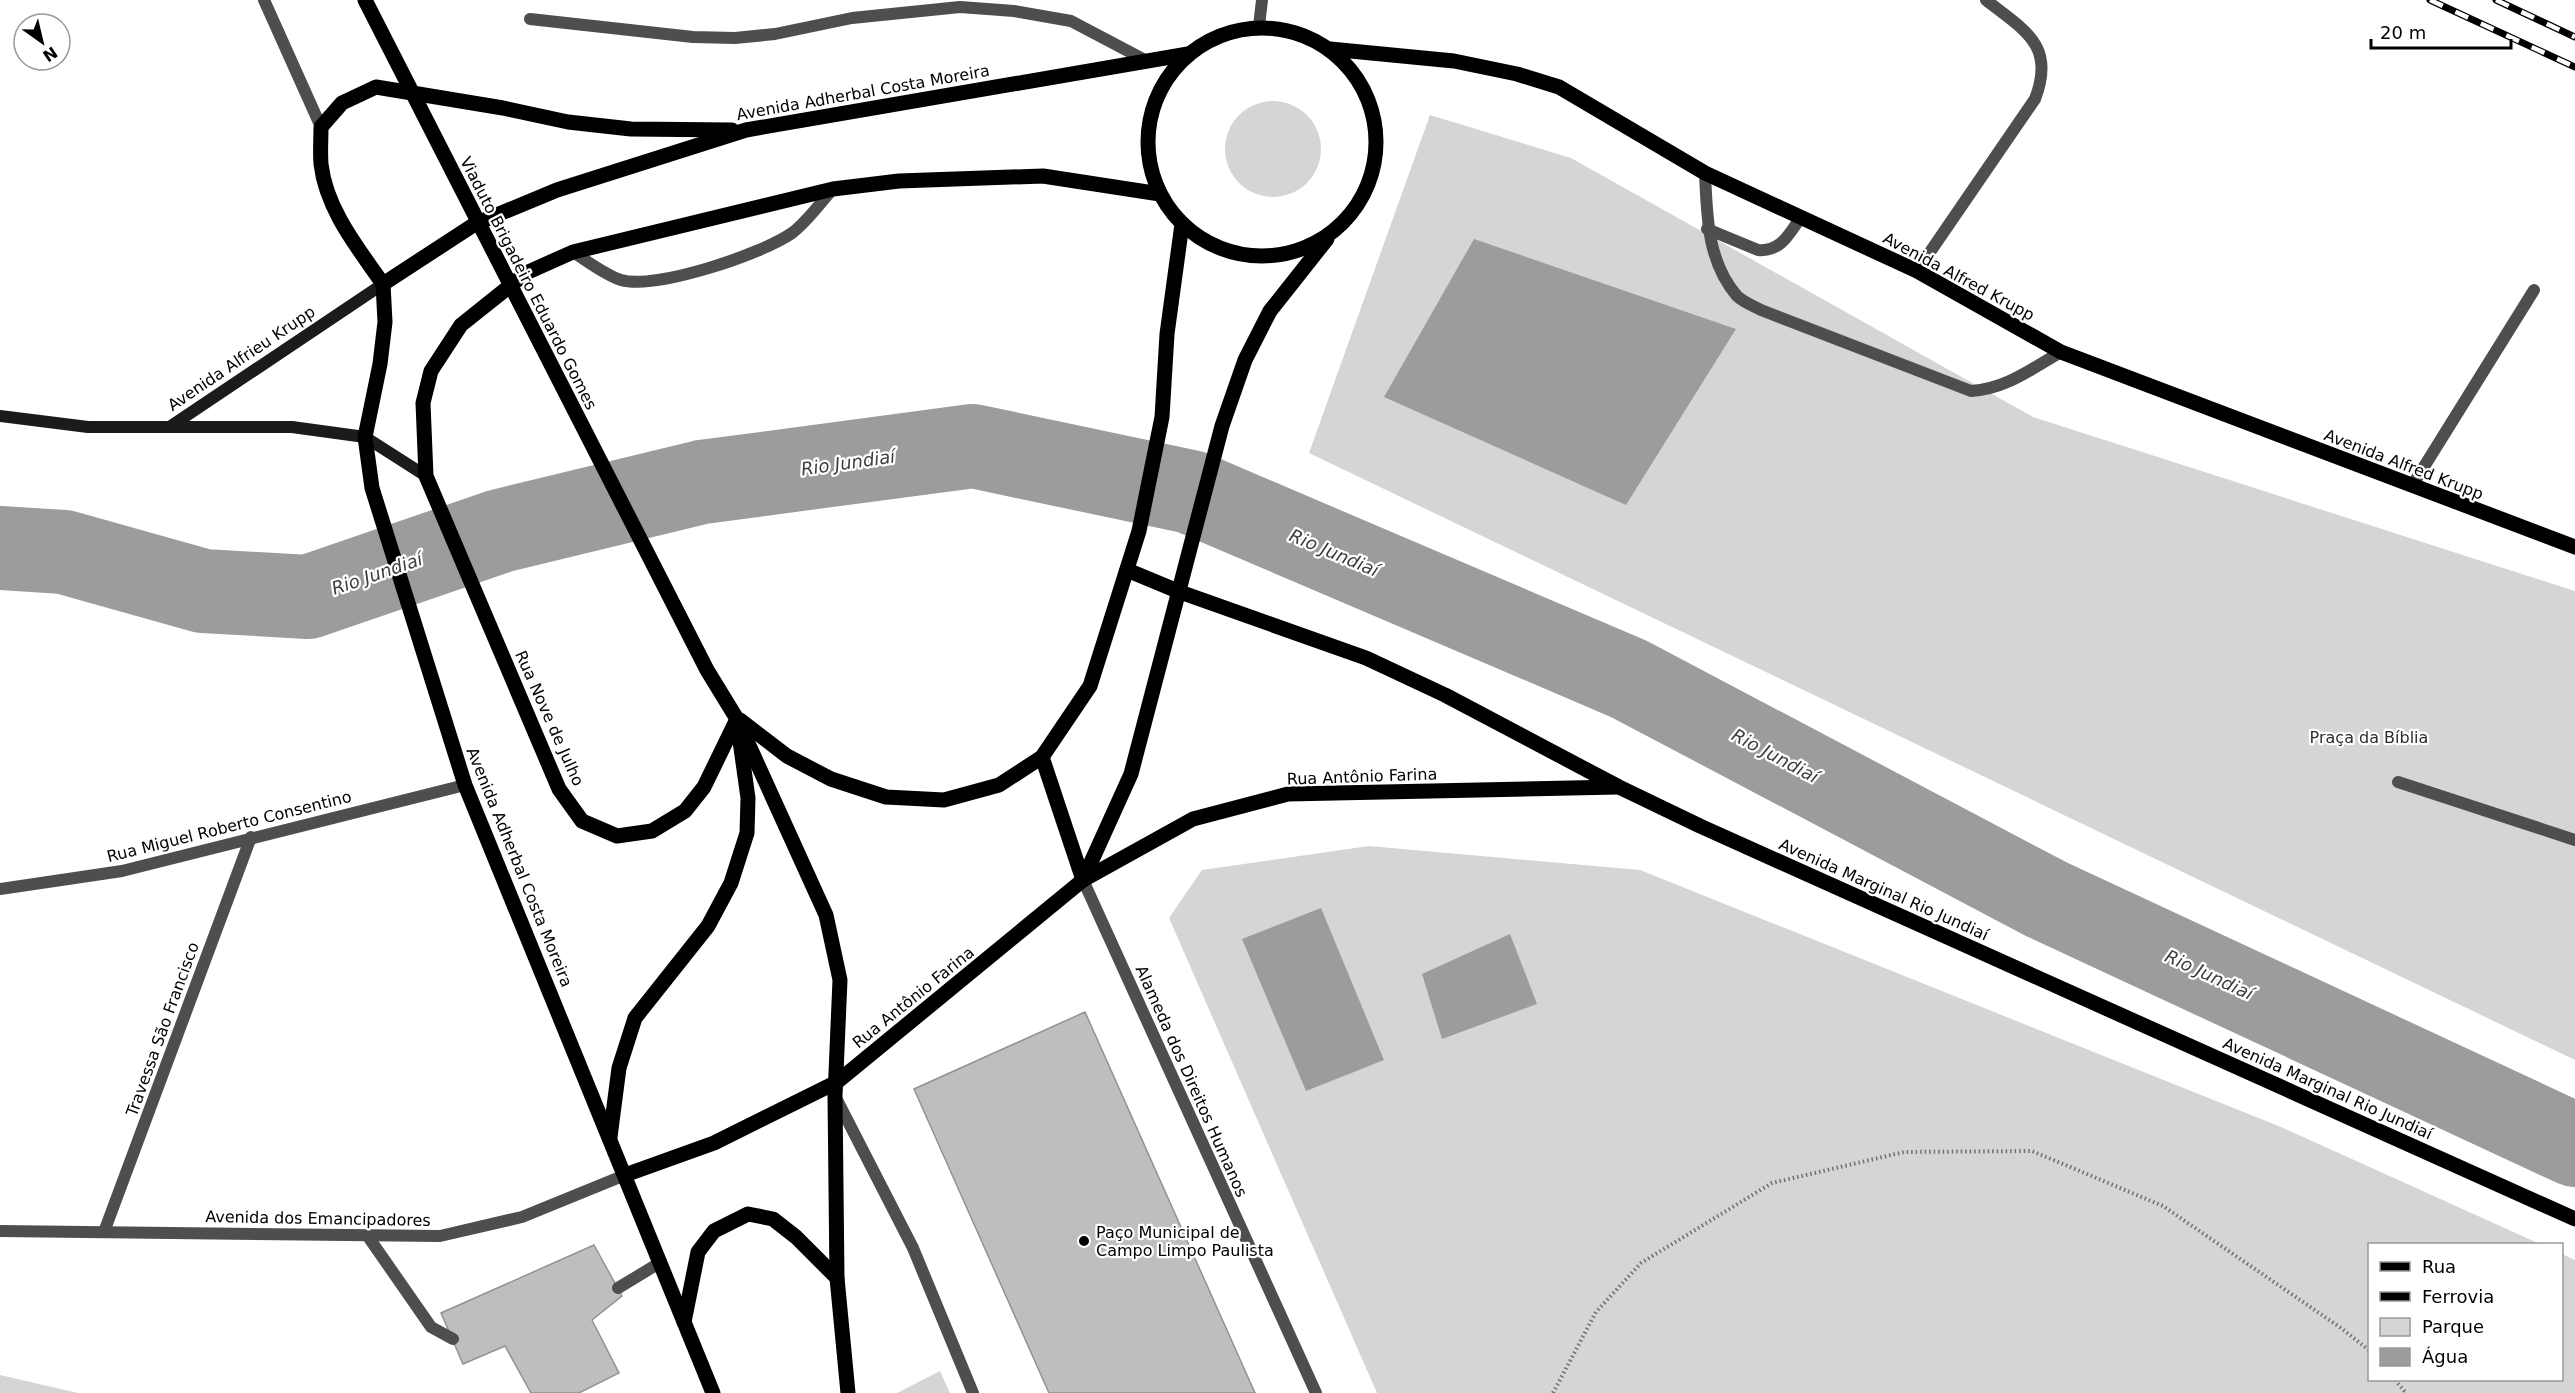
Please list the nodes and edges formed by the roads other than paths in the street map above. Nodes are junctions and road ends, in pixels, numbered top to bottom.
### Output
1 (264, 0) edge
2 (365, 0) edge
3 (1262, 0) edge
4 (1986, 0) edge
5 (530, 19) dead end
6 (1258, 26) junction
7 (1330, 49) junction
8 (1188, 54) junction
9 (1145, 60) junction
10 (321, 127) junction
11 (746, 130) junction
12 (1705, 173) junction
13 (833, 189) junction
14 (1160, 194) junction
15 (1801, 217) junction
16 (1182, 224) junction
17 (1707, 229) junction
18 (1335, 230) junction
19 (573, 252) junction
20 (1917, 271) junction
21 (383, 284) junction
22 (2534, 290) dead end
23 (2061, 352) junction
24 (0, 416) edge
25 (171, 426) junction
26 (365, 437) junction
27 (426, 476) junction
28 (2412, 486) junction
29 (2575, 548) edge
30 (1127, 570) junction
31 (1180, 592) junction
32 (737, 719) junction
33 (1042, 758) junction
34 (2398, 782) dead end
35 (465, 785) junction
36 (1619, 787) junction
37 (251, 837) junction
38 (2575, 840) edge
39 (1083, 880) junction
40 (0, 889) edge
41 (836, 1089) junction
42 (610, 1139) junction
43 (625, 1175) junction
44 (2575, 1219) edge
45 (0, 1231) edge
46 (104, 1232) junction
47 (367, 1235) junction
48 (661, 1262) junction
49 (837, 1278) junction
50 (618, 1288) dead end
51 (684, 1322) junction
52 (453, 1339) dead end
53 (713, 1393) edge
54 (848, 1393) edge
55 (973, 1393) edge
56 (1316, 1393) edge

1 - 10 street
2 - 32 main road, Viaduto Brigadeiro Eduardo Gomes
3 - 6 street
4 - 20 street
5 - 9 street
6 - 7 main road
6 - 8 main road
7 - 12 main road, Avenida Alfred Krupp
7 - 18 main road
8 - 9 main road, Avenida Adherbal Costa Moreira
8 - 14 main road
9 - 11 main road, Avenida Adherbal Costa Moreira
10 - 11 main road
10 - 21 main road
11 - 21 main road, Avenida Adherbal Costa Moreira
12 - 15 main road, Avenida Alfred Krupp
12 - 17 street
13 - 14 main road, Rua Nove de Julho
13 - 19 main road, Rua Nove de Julho
13 - 19 street
14 - 16 main road
15 - 17 street
15 - 20 main road, Avenida Alfred Krupp
16 - 18 main road
16 - 30 main road
17 - 23 street
18 - 31 main road
19 - 27 main road, Rua Nove de Julho
20 - 23 main road, Avenida Alfred Krupp
21 - 25 main road, Avenida Alfrieu Krupp
21 - 26 main road, Avenida Adherbal Costa Moreira
22 - 28 street
23 - 28 main road, Avenida Alfred Krupp
24 - 25 main road, Avenida Alfrieu Krupp
25 - 26 main road
26 - 27 main road
26 - 35 main road, Avenida Adherbal Costa Moreira
27 - 32 main road, Rua Nove de Julho
28 - 29 main road, Avenida Alfred Krupp
30 - 31 main road, Avenida Marginal Rio Jundiaí
30 - 33 main road
31 - 36 main road, Avenida Marginal Rio Jundiaí
31 - 39 main road
32 - 33 main road
32 - 41 main road
32 - 42 main road
33 - 39 main road
34 - 38 street
35 - 37 street, Rua Miguel Roberto Consentino
35 - 42 main road, Avenida Adherbal Costa Moreira
36 - 39 main road, Rua Antônio Farina
36 - 44 main road, Avenida Marginal Rio Jundiaí
37 - 40 street, Rua Miguel Roberto Consentino
37 - 46 street, Travessa São Francisco
39 - 41 main road, Rua Antônio Farina
39 - 56 street, Alameda dos Direitos Humanos
41 - 43 main road, Rua Antônio Farina
41 - 49 main road
41 - 55 street
42 - 43 main road, Avenida Adherbal Costa Moreira
43 - 47 street, Avenida dos Emancipadores
43 - 48 main road, Avenida Adherbal Costa Moreira
45 - 46 street, Avenida dos Emancipadores
46 - 47 street, Avenida dos Emancipadores
47 - 52 street
48 - 50 street
48 - 51 main road, Avenida Adherbal Costa Moreira
49 - 51 main road
49 - 54 main road
51 - 53 main road, Avenida Adherbal Costa Moreira

